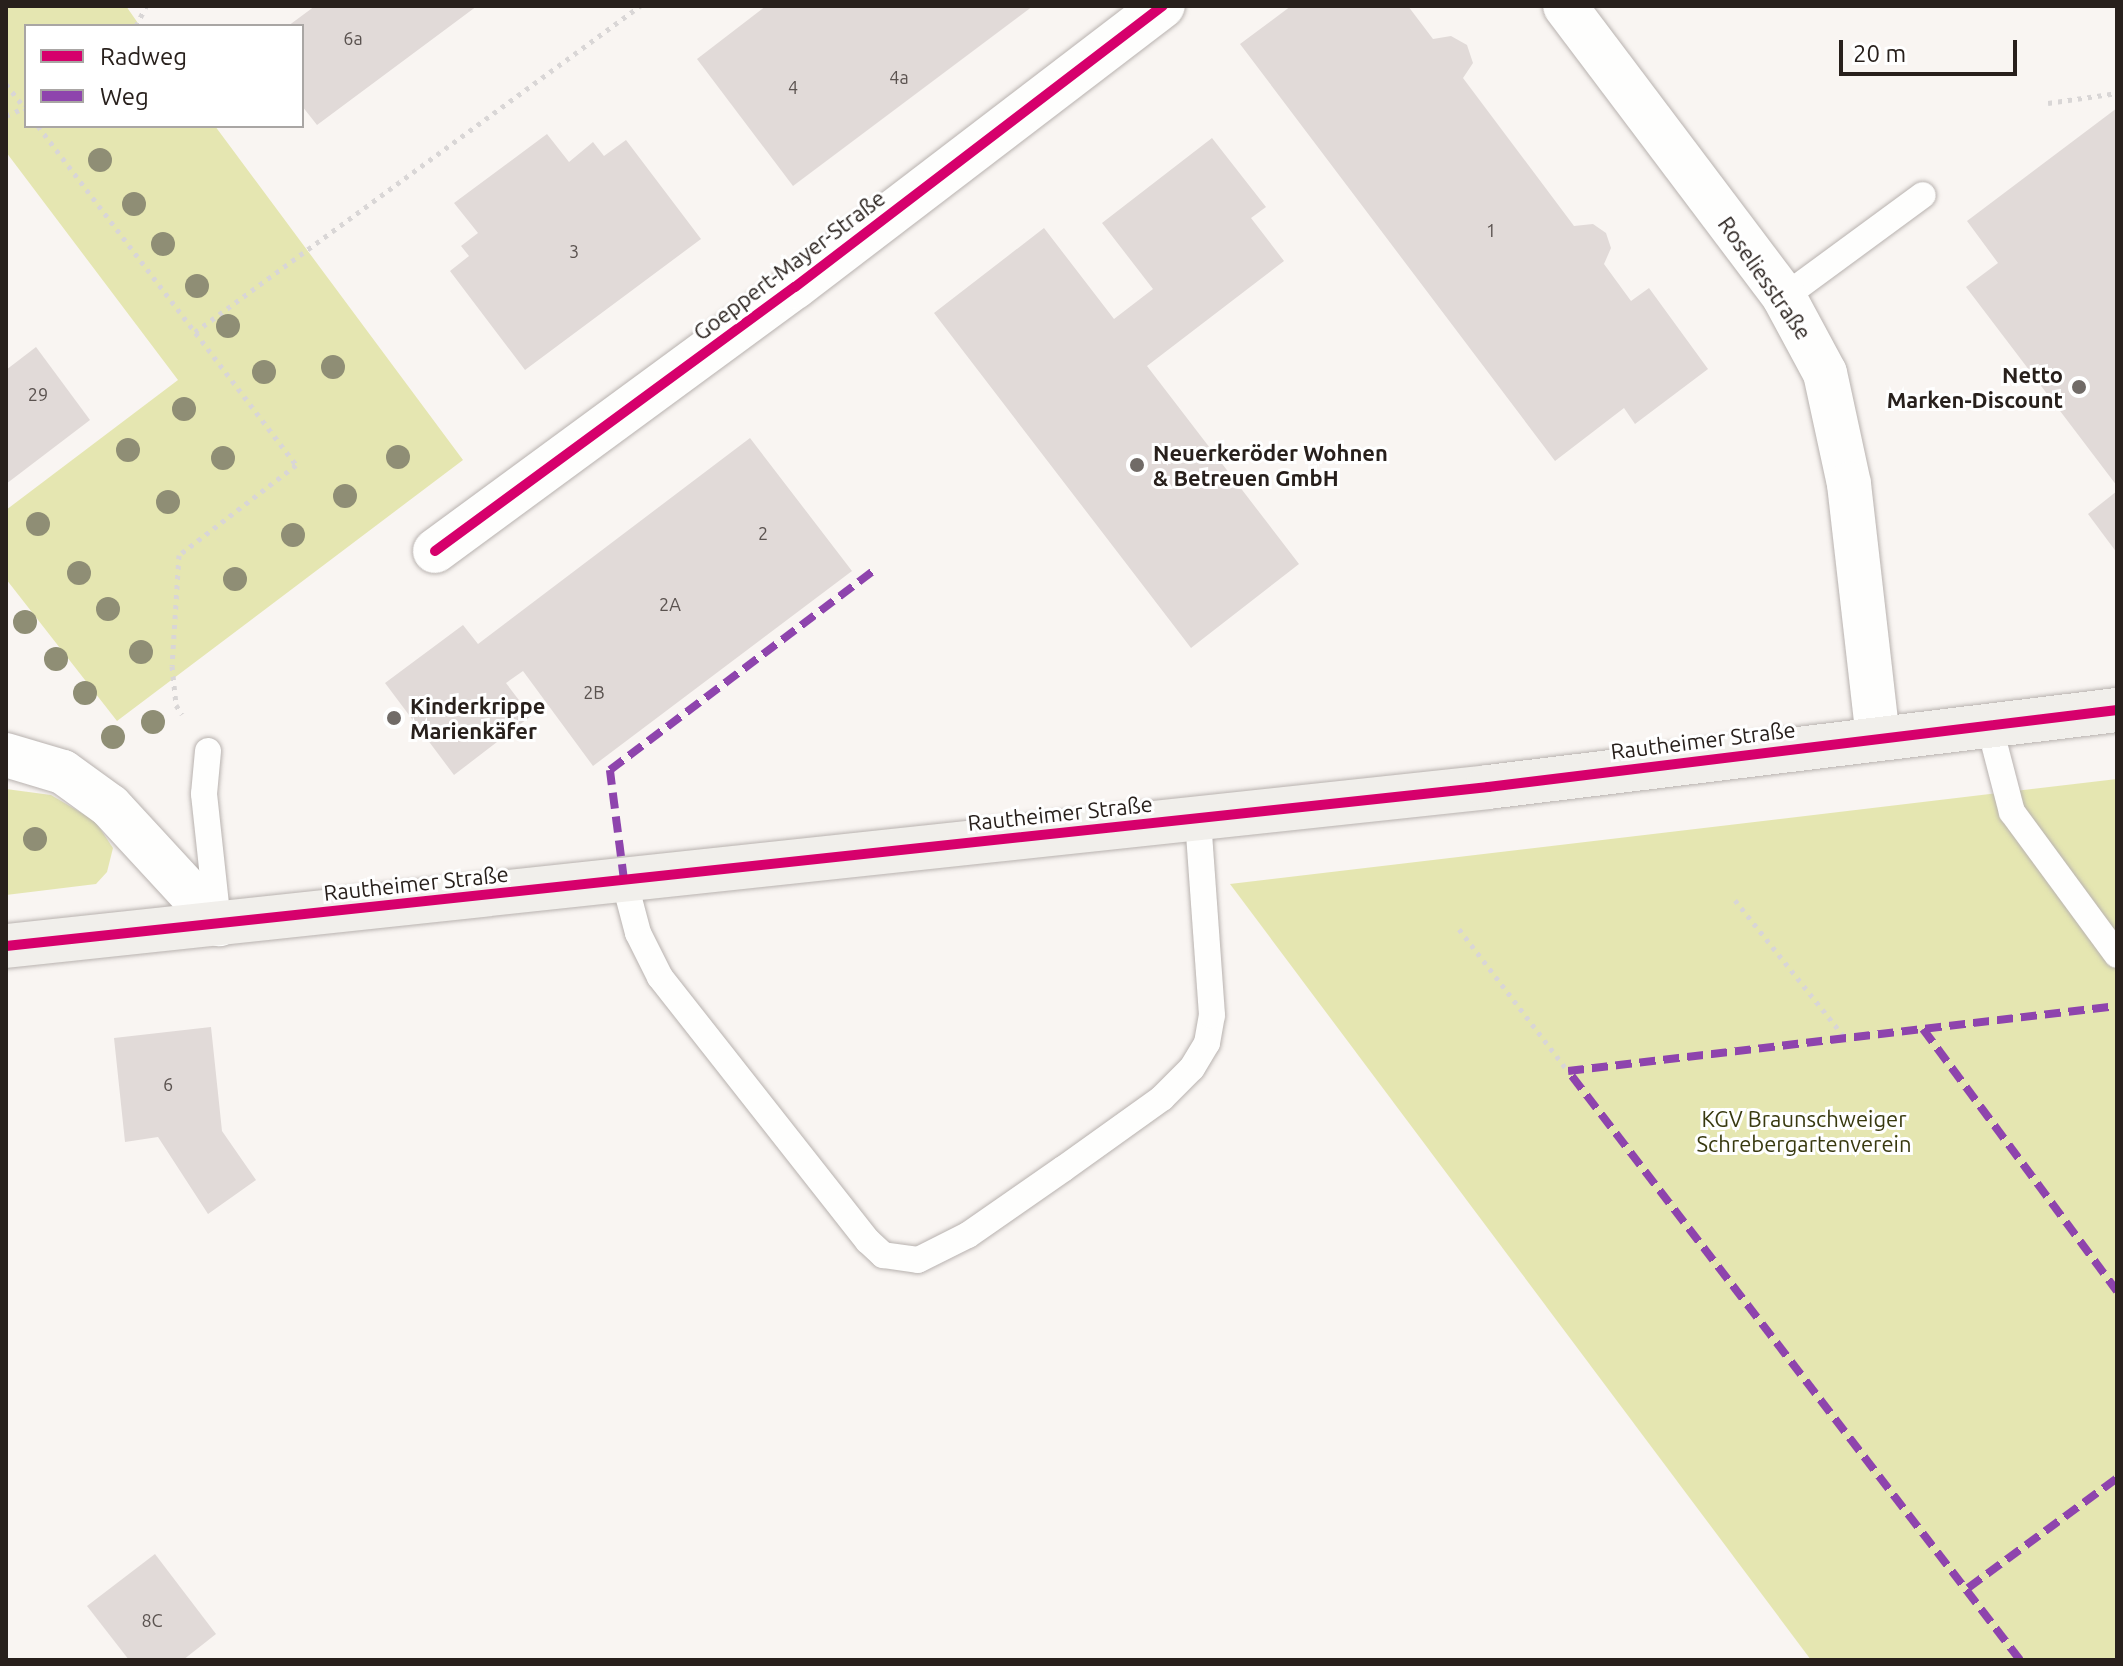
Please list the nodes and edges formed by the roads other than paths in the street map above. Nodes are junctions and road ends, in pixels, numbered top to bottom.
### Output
1 (1163, 6) edge
2 (1565, 6) edge
3 (1923, 195) dead end
4 (1784, 297) junction
5 (435, 551) dead end
6 (2117, 710) edge
7 (1989, 724) junction
8 (1878, 737) junction
9 (208, 751) road end
10 (6, 755) edge
11 (1198, 818) junction
12 (624, 880) junction
13 (219, 924) junction
14 (6, 946) edge
15 (2117, 955) edge

1 - 5 street, Goeppert-Mayer-Straße
2 - 4 street, Roseliesstraße
3 - 4 lane
4 - 8 street, Roseliesstraße
6 - 7 main road, Rautheimer Straße
7 - 8 main road, Rautheimer Straße
7 - 15 lane
8 - 11 main road, Rautheimer Straße
9 - 13 lane
10 - 13 street
11 - 12 main road, Rautheimer Straße
11 - 12 lane
12 - 13 main road, Rautheimer Straße
13 - 14 main road, Rautheimer Straße

